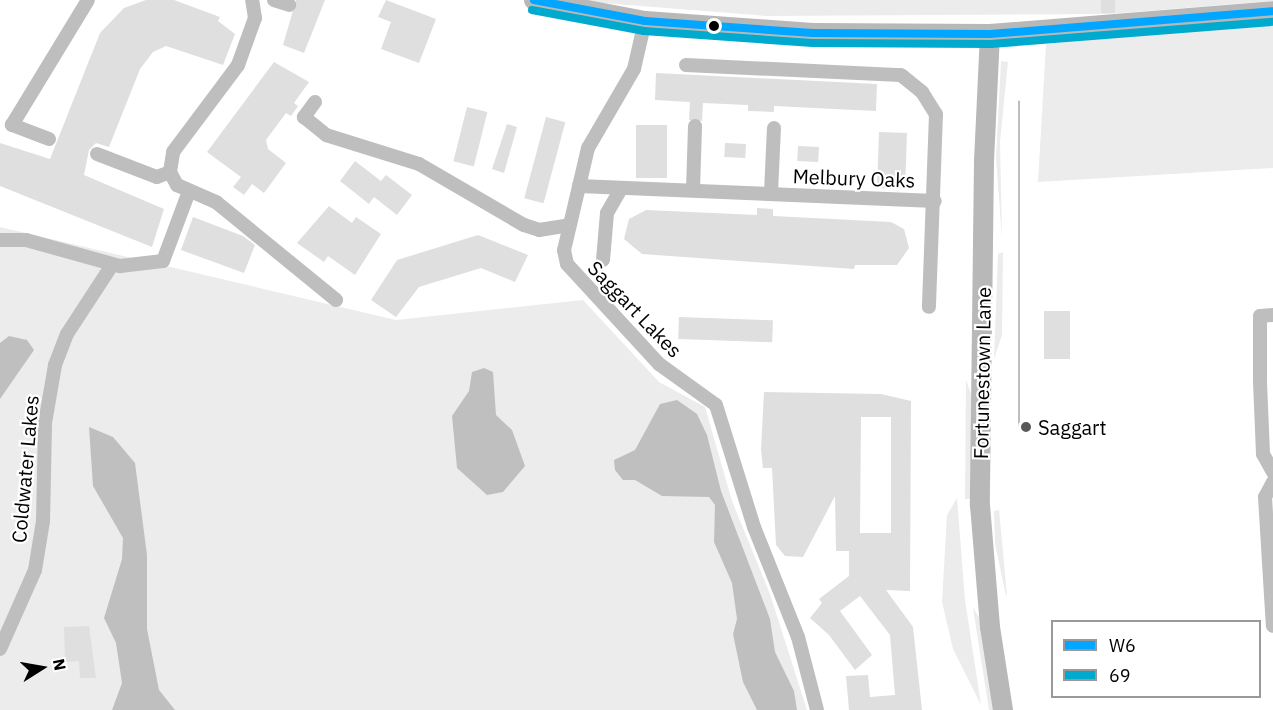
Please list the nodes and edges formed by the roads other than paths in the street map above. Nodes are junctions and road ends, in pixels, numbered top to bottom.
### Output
1 (88, 0) edge
2 (252, 0) edge
3 (274, 0) edge
4 (534, 0) edge
5 (289, 5) dead end
6 (1273, 11) edge
7 (645, 21) junction
8 (990, 34) junction
9 (686, 65) dead end
10 (315, 102) dead end
11 (695, 126) dead end
12 (774, 129) dead end
13 (49, 139) dead end
14 (97, 154) dead end
15 (170, 172) junction
16 (579, 186) junction
17 (621, 189) junction
18 (693, 190) junction
19 (771, 193) junction
20 (188, 194) junction
21 (935, 201) junction
22 (570, 225) junction
23 (0, 240) edge
24 (603, 260) dead end
25 (112, 265) junction
26 (336, 300) dead end
27 (929, 308) dead end
28 (1267, 316) edge
29 (1273, 472) edge
30 (1273, 482) edge
31 (1273, 626) edge
32 (0, 649) edge
33 (817, 710) edge
34 (1003, 710) edge

1 - 13 street
2 - 15 street
3 - 5 street
4 - 7 street
6 - 8 street
7 - 8 street
7 - 16 street, Saggart Lakes
8 - 34 street, Fortunestown Lane
9 - 21 street, Melbury Oaks
10 - 22 street
11 - 18 street
12 - 19 street, Melbury Oaks
14 - 15 street
15 - 20 street
16 - 17 street, Melbury Oaks
16 - 22 street, Saggart Lakes
17 - 18 street, Melbury Oaks
17 - 24 street
18 - 19 street, Melbury Oaks
19 - 21 street, Melbury Oaks
20 - 25 street
20 - 26 street
21 - 27 street, Melbury Oaks
22 - 33 street, Saggart Lakes
23 - 25 street
25 - 32 street, Coldwater Lakes
28 - 29 street
30 - 31 street

